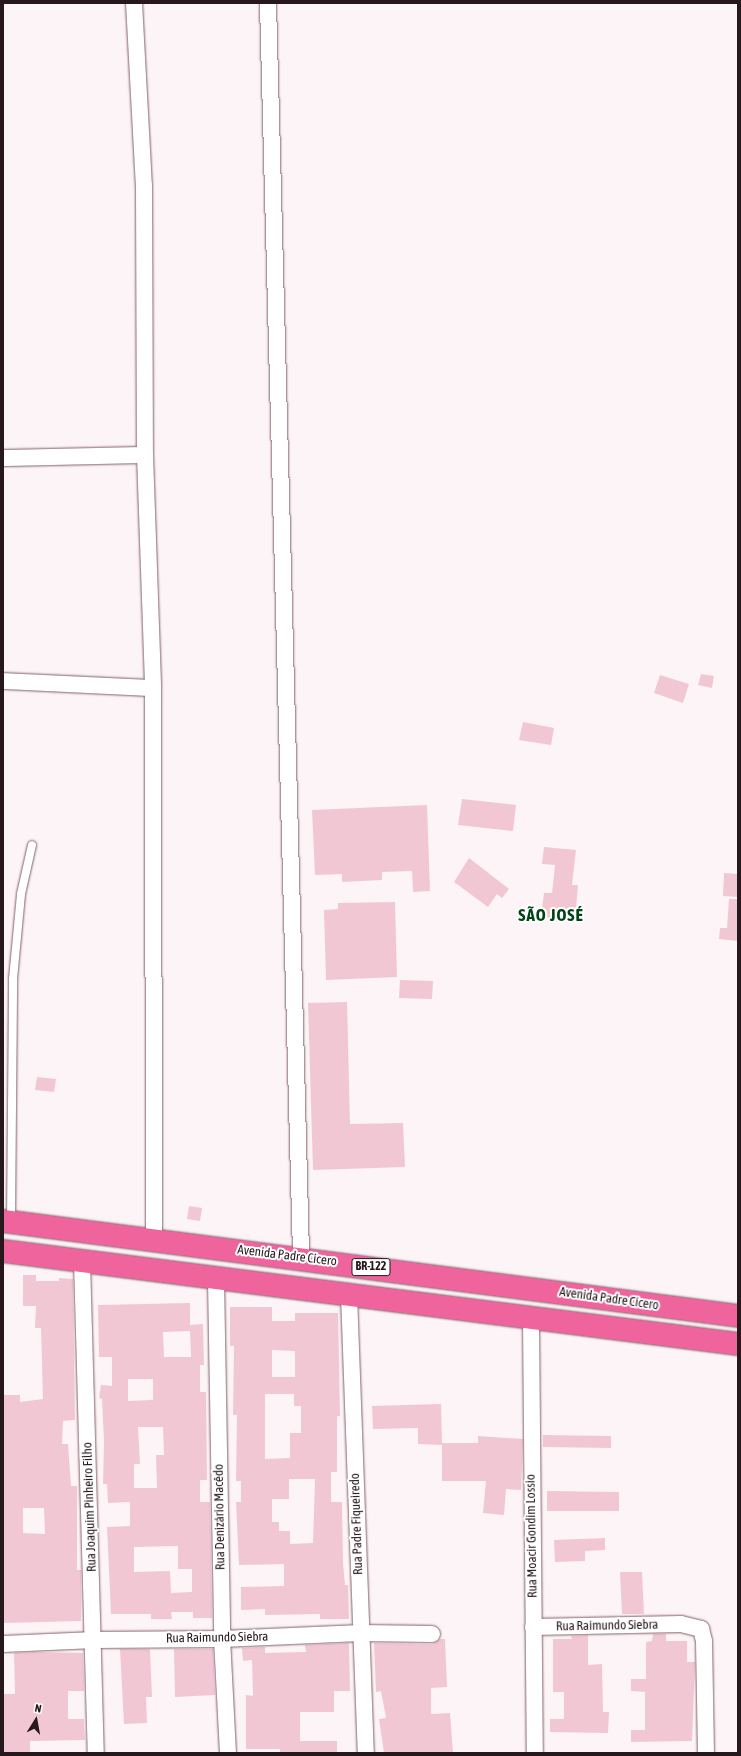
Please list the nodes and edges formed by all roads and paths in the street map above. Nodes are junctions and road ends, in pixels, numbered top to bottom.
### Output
1 (134, 3) edge
2 (268, 3) edge
3 (145, 455) junction
4 (3, 458) edge
5 (3, 682) edge
6 (153, 688) junction
7 (32, 845) dead end
8 (7, 1221) edge
9 (154, 1239) junction
10 (3, 1251) edge
11 (301, 1258) junction
12 (82, 1261) junction
13 (216, 1280) junction
14 (349, 1295) junction
15 (738, 1316) edge
16 (531, 1318) junction
17 (738, 1344) edge
18 (533, 1627) junction
19 (361, 1633) junction
20 (432, 1634) dead end
21 (222, 1639) junction
22 (95, 1640) junction
23 (3, 1644) edge
24 (96, 1753) edge
25 (228, 1753) edge
26 (366, 1753) edge
27 (535, 1753) edge
28 (706, 1753) edge

1 - 3 street
2 - 11 street
3 - 4 street
3 - 6 street
5 - 6 street
6 - 9 street
7 - 8 lane
8 - 9 highway, Avenida Padre Cícero / BR-122
9 - 11 highway, Avenida Padre Cícero / BR-122
10 - 12 highway, BR-122
11 - 15 highway, Avenida Padre Cícero / BR-122
12 - 13 highway, BR-122
12 - 22 street, Rua Joaquim Pinheiro Filho
13 - 14 highway, BR-122
13 - 21 street, Rua Denizário Macêdo
14 - 16 highway, BR-122
14 - 19 street, Rua Padre Fiqueiredo
16 - 17 highway, BR-122
16 - 18 street, Rua Moacir Gondim Lossio
18 - 27 street, Rua Moacir Gondim Lossio
18 - 28 street, Rua Raimundo Siebra
19 - 20 street, Rua Raimundo Siebra
19 - 21 street, Rua Raimundo Siebra
19 - 26 street, Rua Padre Fiqueiredo
21 - 22 street, Rua Raimundo Siebra
21 - 25 street, Rua Denizário Macêdo
22 - 23 street, Rua Raimundo Siebra
22 - 24 street, Rua Joaquim Pinheiro Filho

